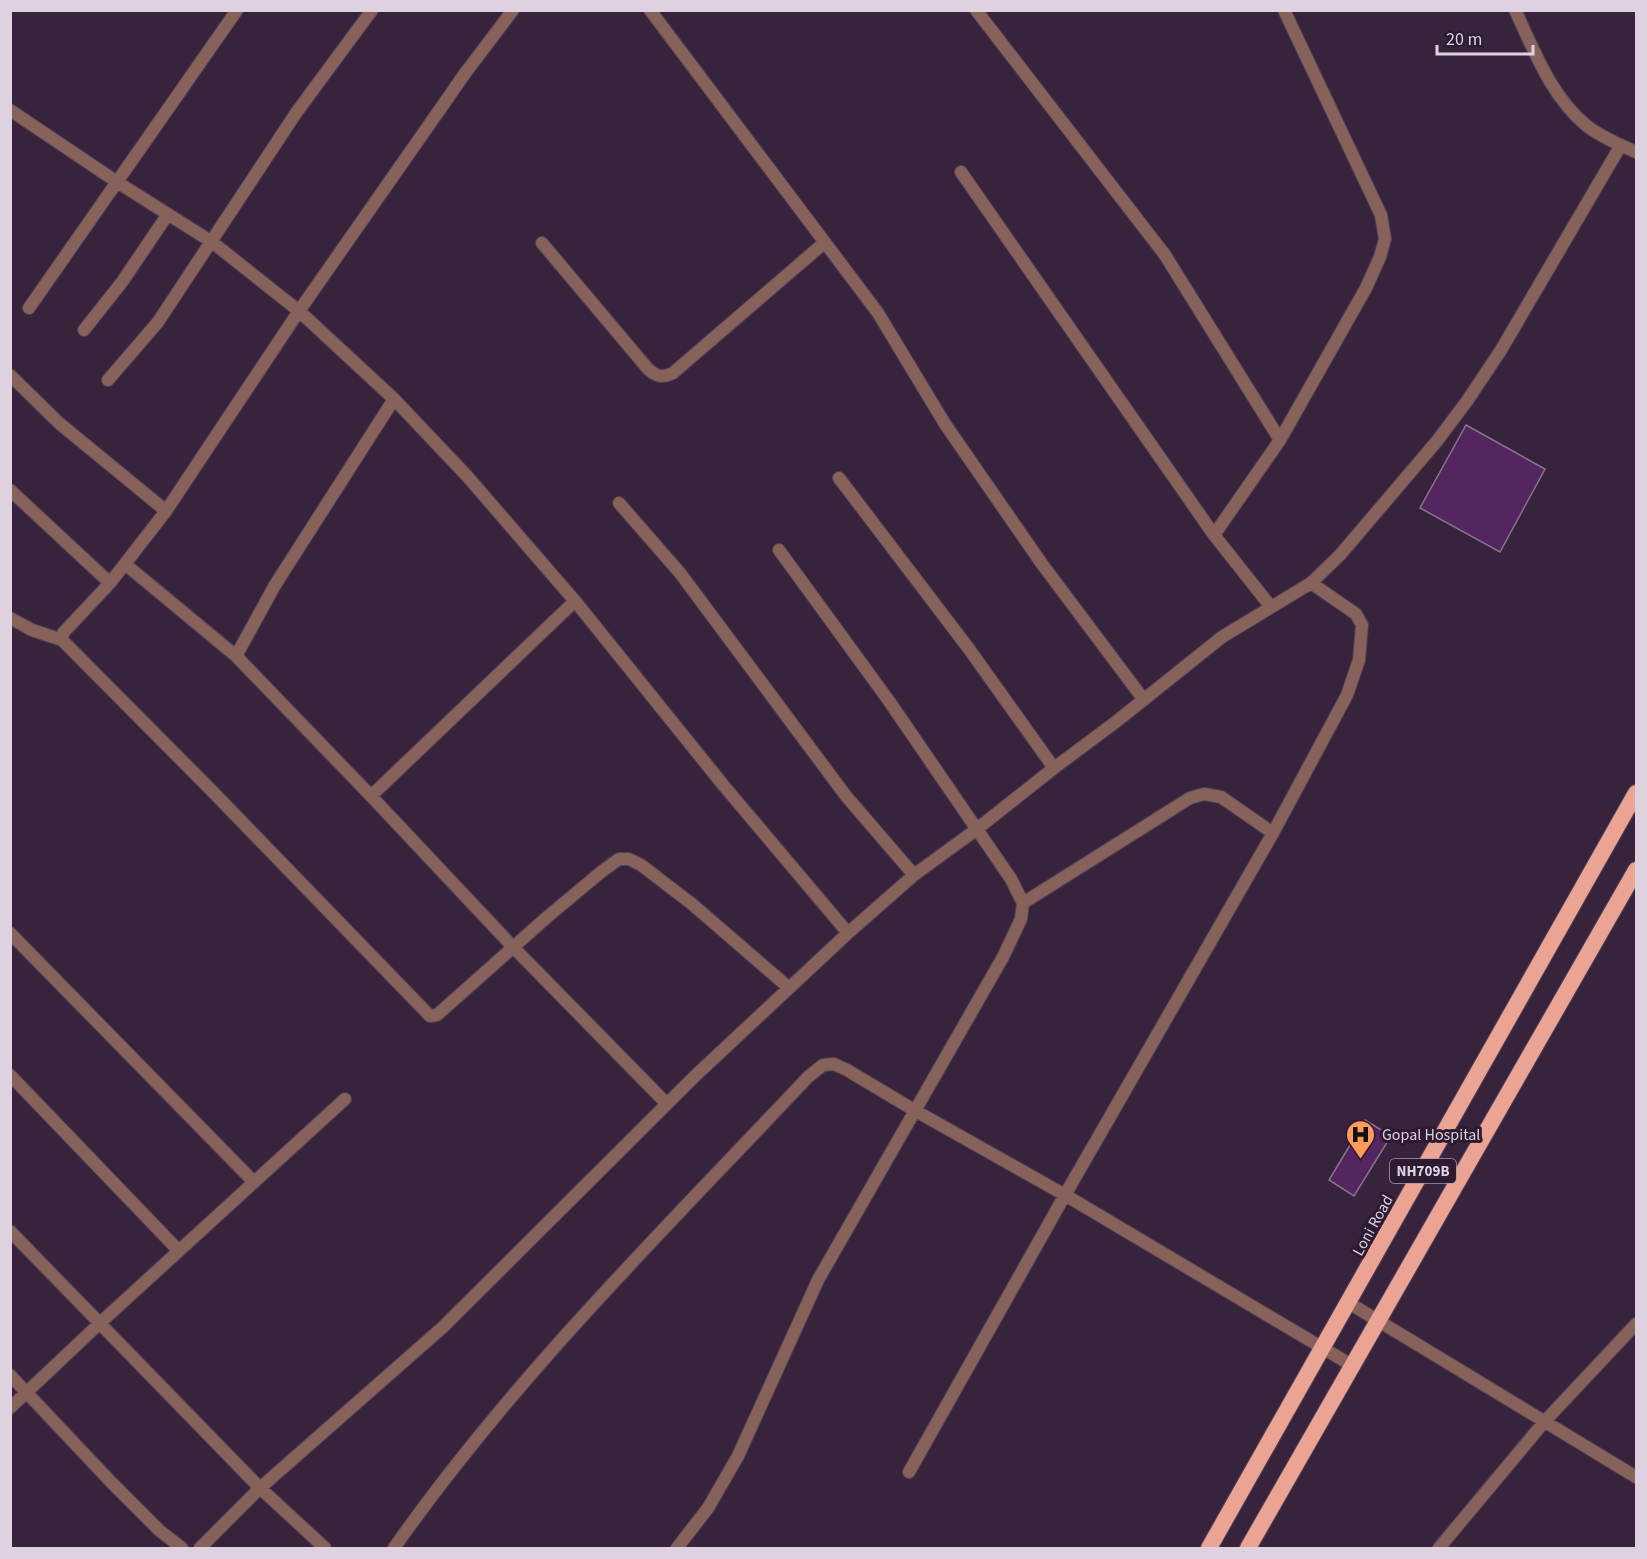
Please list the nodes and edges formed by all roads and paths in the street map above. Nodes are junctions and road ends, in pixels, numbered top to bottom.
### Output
1 (237, 10) edge
2 (372, 10) edge
3 (513, 10) edge
4 (650, 10) edge
5 (976, 10) edge
6 (1284, 10) edge
7 (1515, 10) edge
8 (10, 110) edge
9 (1621, 145) junction
10 (1636, 152) edge
11 (961, 172) dead end
12 (117, 182) junction
13 (168, 214) junction
14 (212, 242) junction
15 (542, 243) dead end
16 (824, 243) junction
17 (29, 308) dead end
18 (299, 311) junction
19 (84, 330) dead end
20 (10, 375) edge
21 (108, 380) dead end
22 (394, 399) junction
23 (1280, 440) junction
24 (840, 478) dead end
25 (10, 490) edge
26 (619, 503) dead end
27 (166, 512) junction
28 (1214, 535) junction
29 (779, 550) dead end
30 (125, 564) junction
31 (110, 583) junction
32 (1311, 583) junction
33 (575, 601) junction
34 (1271, 607) junction
35 (10, 618) edge
36 (62, 640) junction
37 (236, 656) junction
38 (1144, 700) junction
39 (1054, 768) junction
40 (1636, 793) edge
41 (371, 796) junction
42 (977, 829) junction
43 (1274, 833) junction
44 (1636, 870) edge
45 (914, 875) junction
46 (1023, 903) junction
47 (10, 933) edge
48 (848, 933) junction
49 (513, 947) junction
50 (788, 987) junction
51 (10, 1075) edge
52 (345, 1099) dead end
53 (667, 1104) junction
54 (914, 1110) junction
55 (254, 1182) junction
56 (1065, 1195) junction
57 (10, 1231) edge
58 (179, 1251) junction
59 (1349, 1303) junction
60 (1378, 1321) junction
61 (100, 1323) junction
62 (1636, 1324) edge
63 (1323, 1348) junction
64 (1353, 1366) junction
65 (10, 1375) edge
66 (27, 1393) junction
67 (10, 1408) edge
68 (1545, 1421) junction
69 (909, 1472) dead end
70 (1636, 1477) edge
71 (260, 1488) junction
72 (182, 1548) edge
73 (200, 1548) edge
74 (325, 1548) edge
75 (394, 1548) edge
76 (677, 1548) edge
77 (1209, 1548) edge
78 (1248, 1548) edge
79 (1439, 1548) edge

1 - 12 street
2 - 14 street
3 - 18 street
4 - 16 street
5 - 23 street
6 - 23 street
7 - 9 street
8 - 12 street
9 - 10 street
9 - 32 street
11 - 28 street
12 - 13 street
12 - 17 street
13 - 14 street
13 - 19 street
14 - 18 street
14 - 21 street
15 - 16 street
16 - 38 street
18 - 22 street
18 - 27 street
20 - 27 street
22 - 33 street
22 - 37 street
23 - 28 street
24 - 39 street
25 - 31 street
26 - 45 street
27 - 30 street
28 - 34 street
29 - 42 street
30 - 31 street
30 - 37 street
31 - 36 street
32 - 34 street
32 - 43 street
33 - 41 street
33 - 48 street
34 - 38 street
35 - 36 street
36 - 49 street
37 - 41 street
38 - 39 street
39 - 42 street
40 - 59 highway, Loni Road / NH709B
41 - 49 street
42 - 45 street
42 - 46 street
43 - 46 street
43 - 56 street
44 - 60 highway, NH709B
45 - 48 street
46 - 54 street
47 - 55 street
48 - 50 street
49 - 50 street
49 - 53 street
50 - 53 street
51 - 58 street
52 - 55 street
53 - 71 street
54 - 56 street
54 - 75 street
54 - 76 street
55 - 58 street
56 - 63 street
56 - 69 street
57 - 61 street
58 - 61 street
59 - 60 street
59 - 63 highway, Loni Road / NH709B
60 - 64 highway, NH709B
60 - 68 street
61 - 66 street
61 - 71 street
62 - 68 street
63 - 64 street
63 - 77 highway, Loni Road / NH709B
64 - 78 highway, NH709B
65 - 66 street
66 - 67 street
66 - 72 street
68 - 70 street
68 - 79 street
71 - 73 street
71 - 74 street

